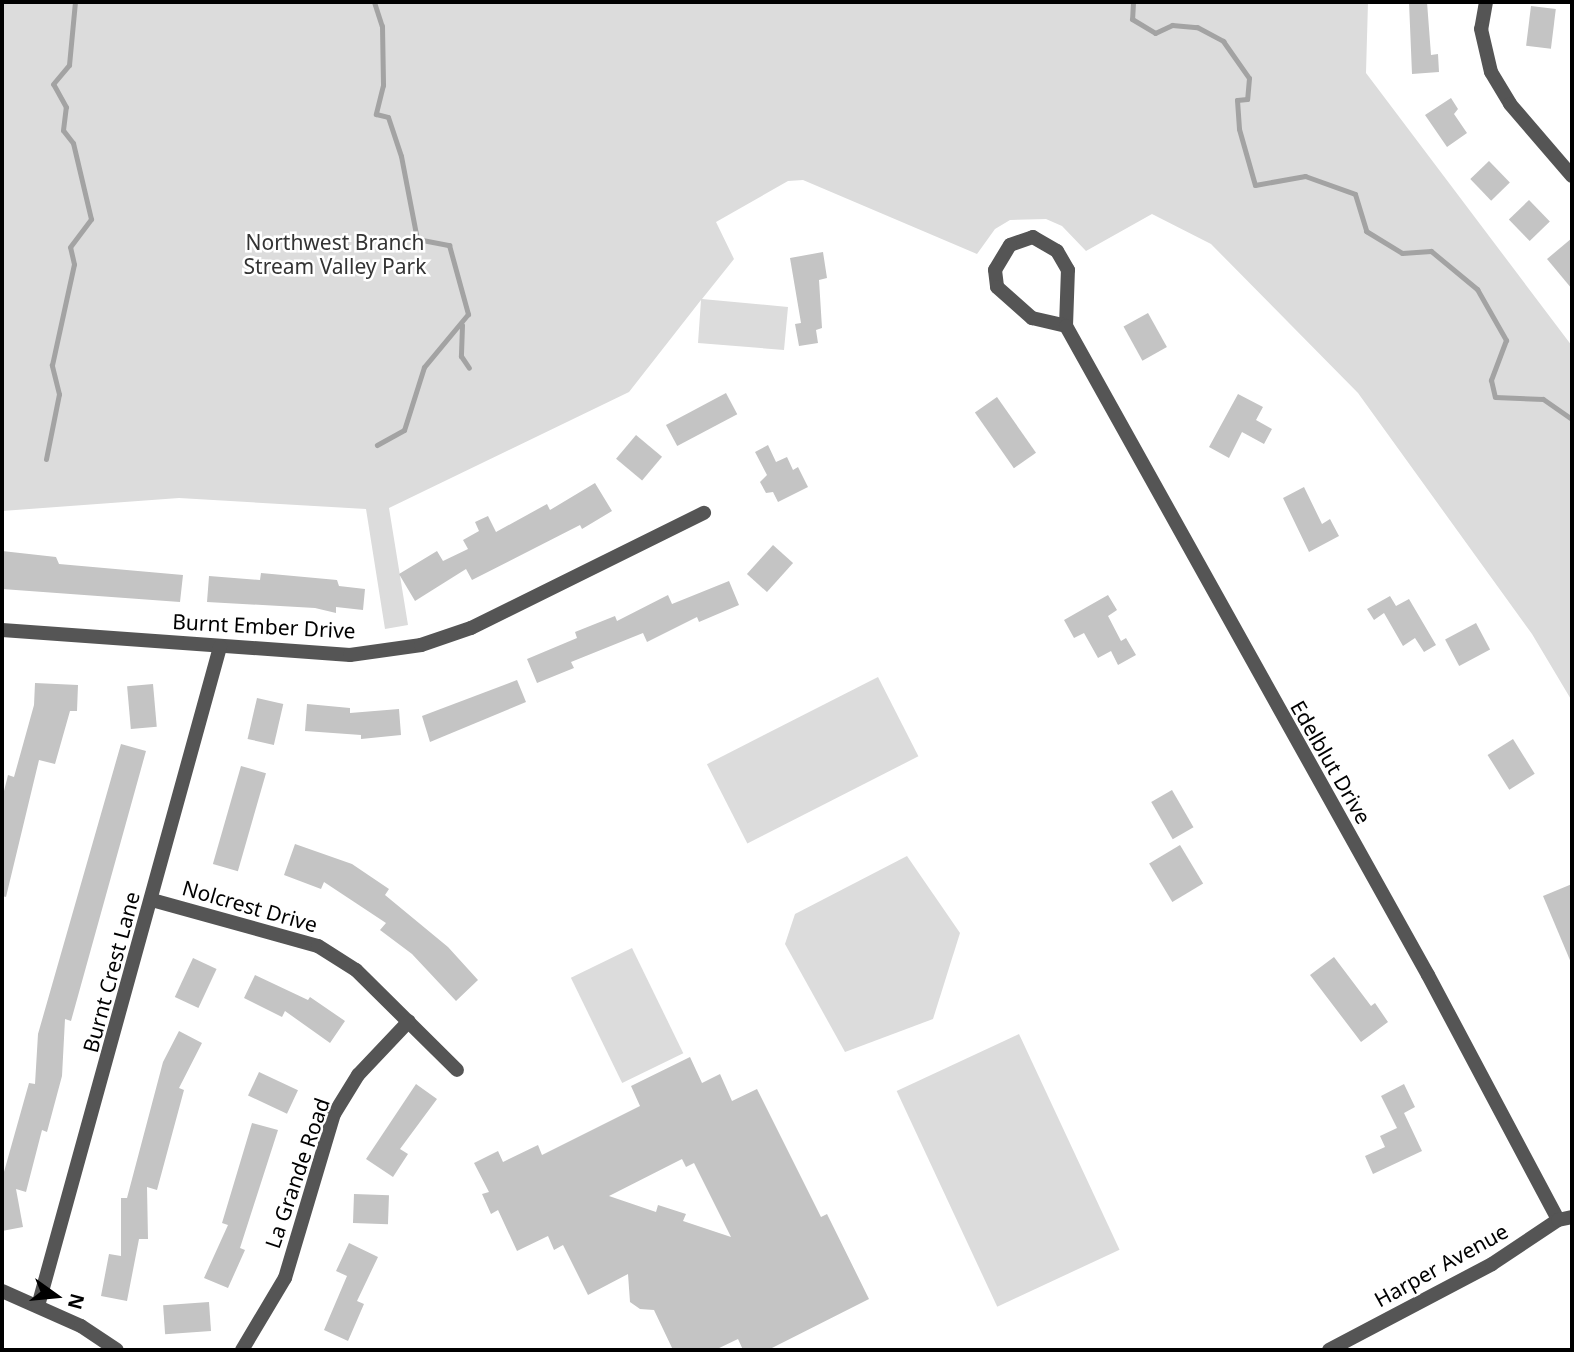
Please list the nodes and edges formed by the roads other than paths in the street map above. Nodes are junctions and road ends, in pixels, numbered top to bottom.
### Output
1 (1486, 2) edge
2 (1572, 176) edge
3 (1066, 326) junction
4 (704, 513) dead end
5 (2, 630) edge
6 (220, 647) junction
7 (152, 900) junction
8 (409, 1021) junction
9 (457, 1070) dead end
10 (1565, 1219) edge
11 (2, 1291) edge
12 (38, 1306) junction
13 (117, 1350) edge
14 (242, 1350) edge
15 (1329, 1350) edge

1 - 2 street
3 - 3 street
3 - 10 street, Edelblut Drive
4 - 6 street, Burnt Ember Drive
5 - 6 street, Burnt Ember Drive
6 - 7 street, Burnt Crest Lane
7 - 8 street, Nolcrest Drive
7 - 12 street, Burnt Crest Lane
8 - 9 street, Nolcrest Drive
8 - 14 street, La Grande Road
10 - 15 street, Harper Avenue
11 - 12 street
12 - 13 street

